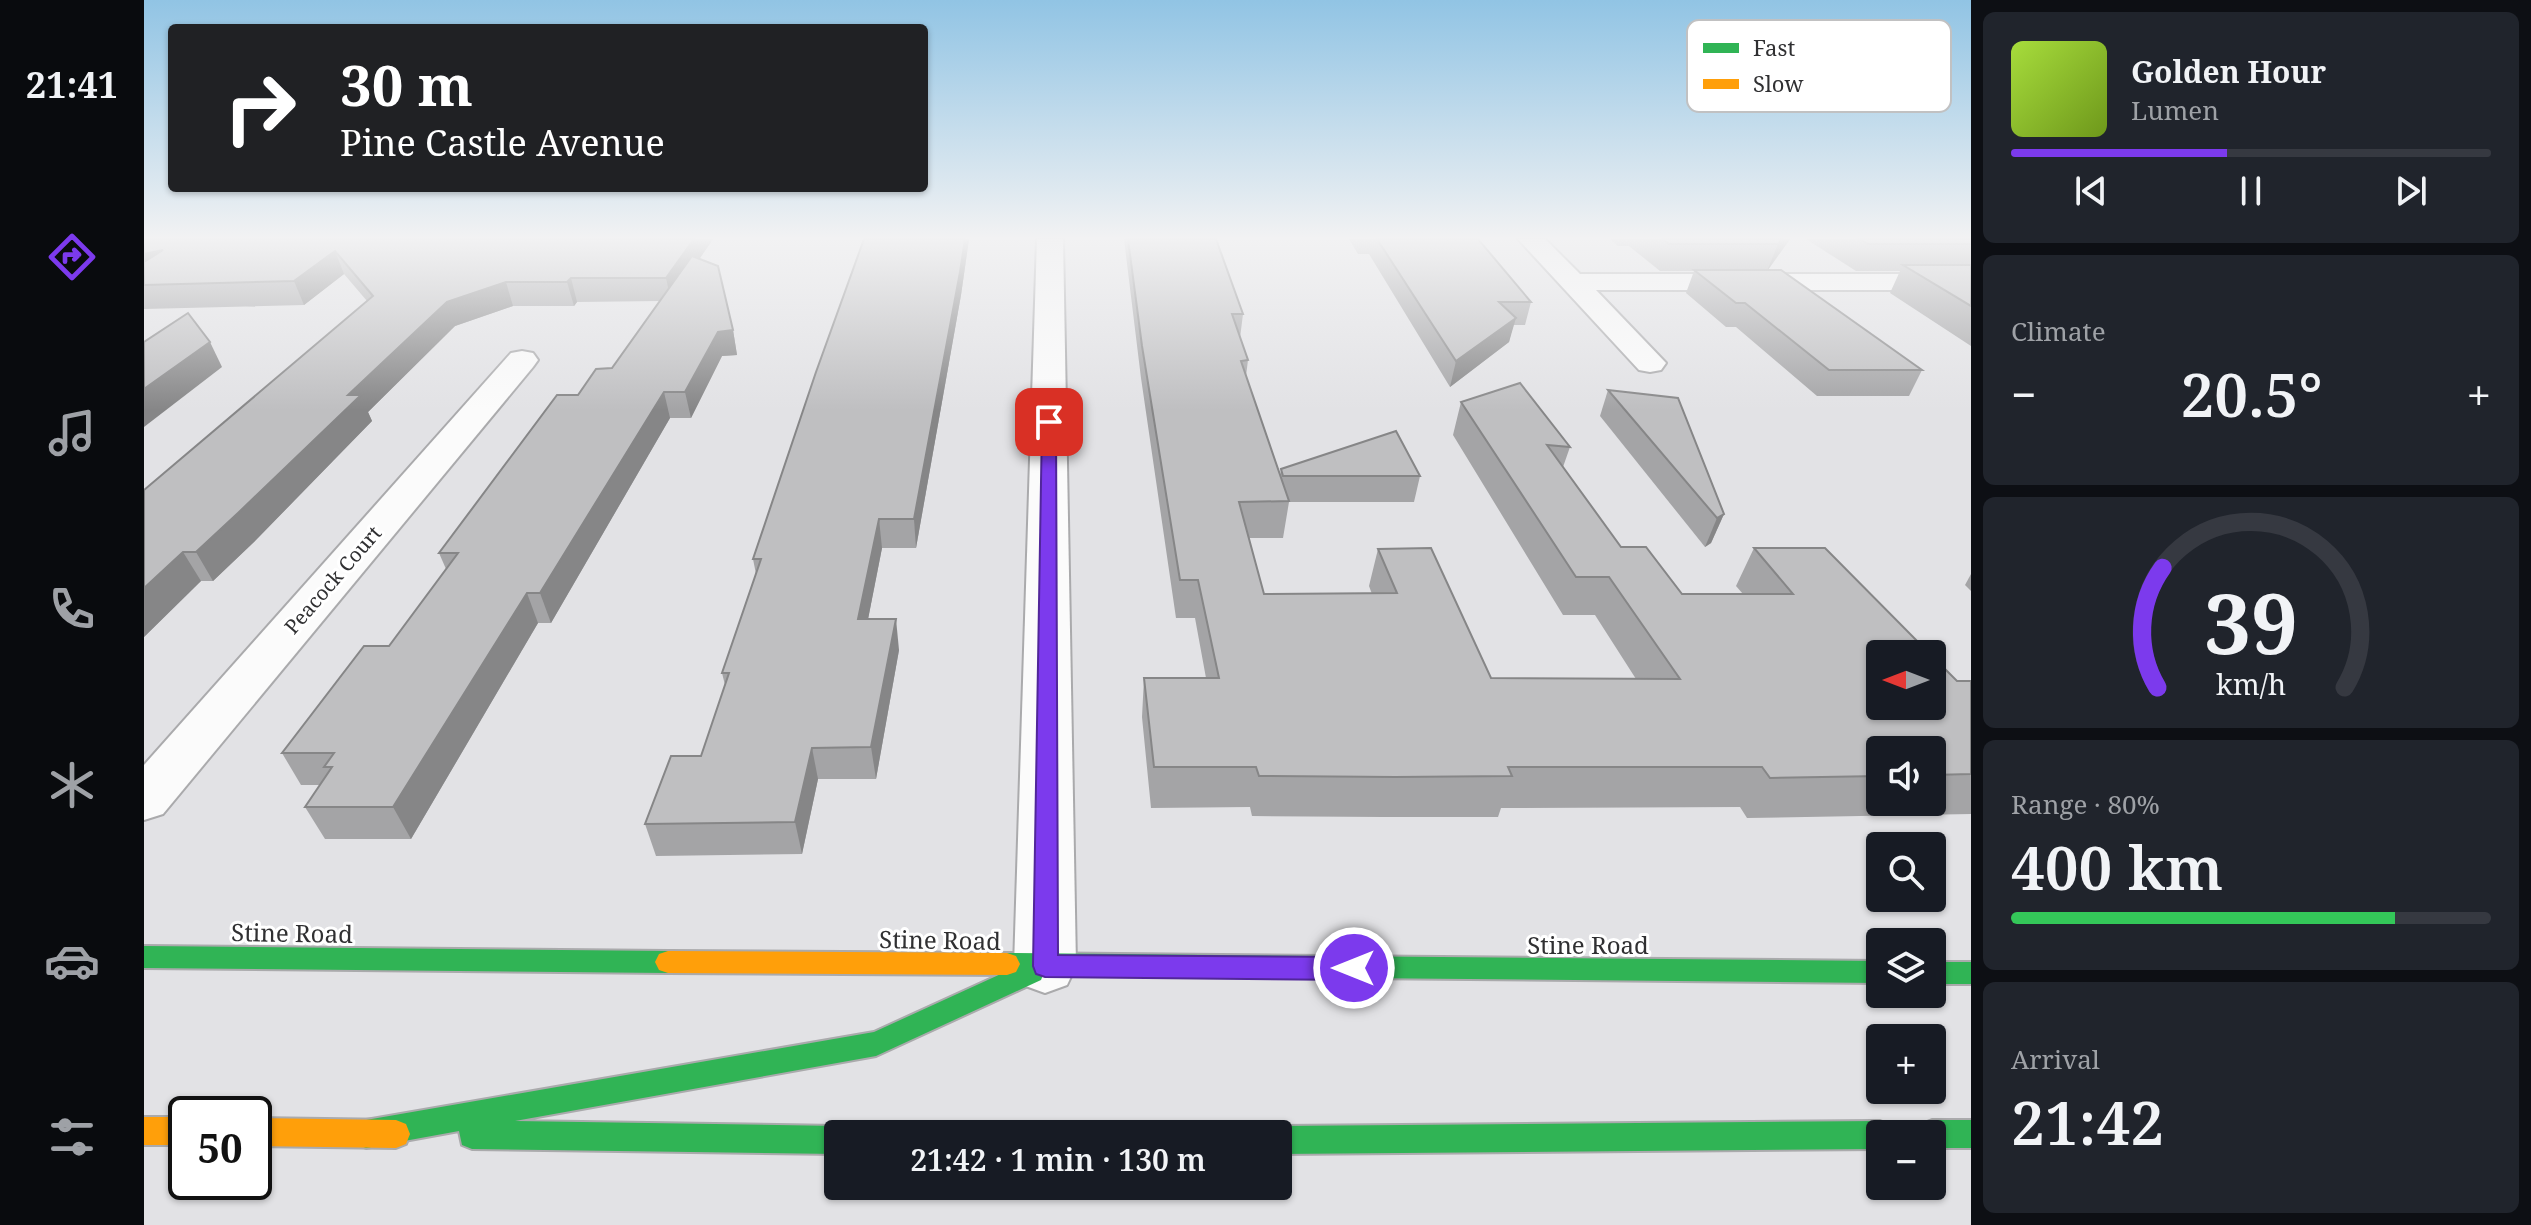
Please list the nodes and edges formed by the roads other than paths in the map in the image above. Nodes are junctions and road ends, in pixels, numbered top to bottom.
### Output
1 (1050, 296) edge
2 (1586, 296) edge
3 (522, 360) dead end
4 (1650, 363) dead end
5 (144, 800) edge
6 (144, 957) edge
7 (1045, 966) junction
8 (1866, 972) edge
9 (1946, 973) edge
10 (1971, 973) edge
11 (144, 1131) edge
12 (168, 1131) edge
13 (272, 1132) edge
14 (366, 1134) junction
15 (1946, 1134) edge
16 (1971, 1134) edge
17 (1866, 1135) edge
18 (824, 1140) edge
19 (1292, 1140) edge

1 - 7 street
2 - 4 street
3 - 5 street, Peacock Court
6 - 7 main road, Stine Road
7 - 8 main road, Stine Road
7 - 14 main road
9 - 10 main road
11 - 12 main road
13 - 14 main road
14 - 18 main road
15 - 16 main road
17 - 19 main road

